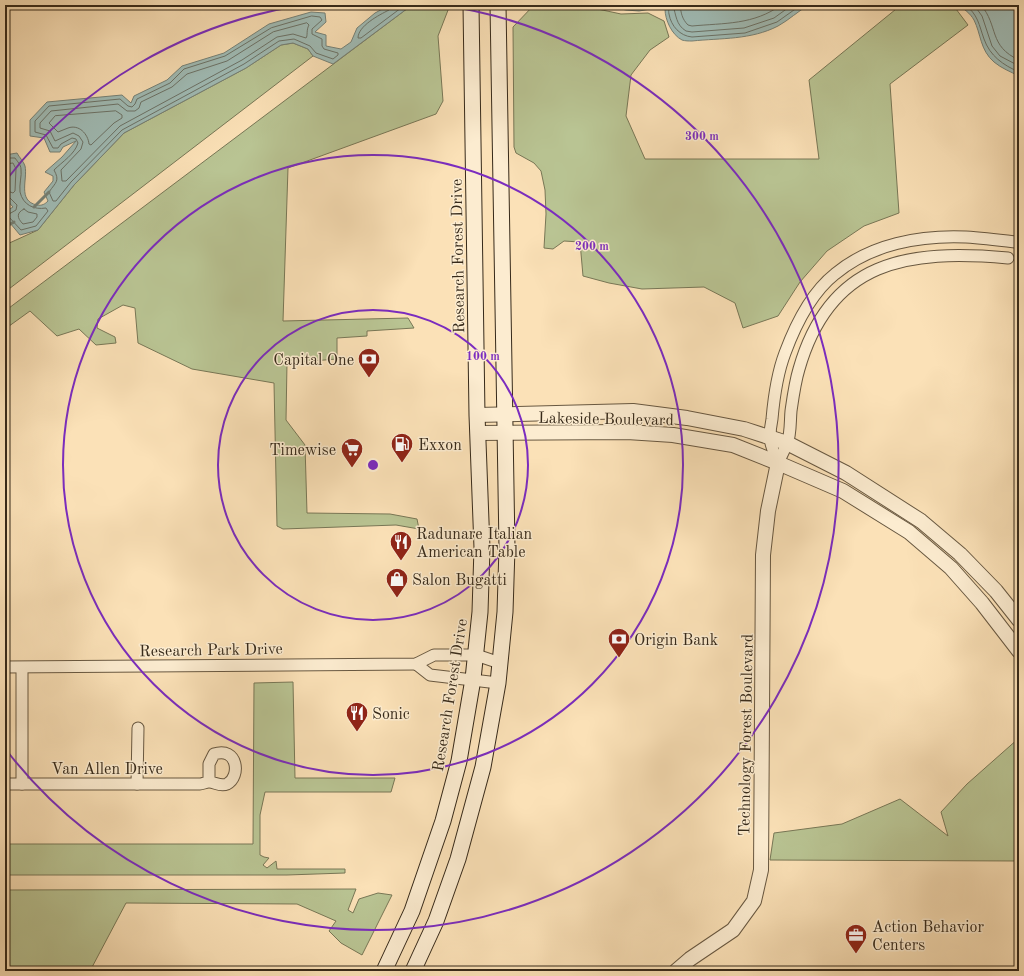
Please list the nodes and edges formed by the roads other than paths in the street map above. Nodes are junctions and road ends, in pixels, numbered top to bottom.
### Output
1 (471, 5) edge
2 (498, 5) edge
3 (1015, 242) dead end
4 (1008, 258) dead end
5 (477, 415) junction
6 (504, 415) junction
7 (478, 434) junction
8 (505, 434) junction
9 (770, 437) junction
10 (788, 443) junction
11 (778, 463) junction
12 (921, 521) junction
13 (909, 532) junction
14 (1019, 620) edge
15 (1019, 651) edge
16 (476, 655) junction
17 (500, 663) junction
18 (416, 664) junction
19 (5, 667) edge
20 (22, 668) junction
21 (473, 679) junction
22 (498, 682) junction
23 (138, 728) dead end
24 (208, 782) dead end
25 (5, 784) edge
26 (22, 784) junction
27 (137, 784) junction
28 (384, 971) edge
29 (412, 971) edge
30 (676, 971) edge

1 - 5 main road, Research Forest Drive
2 - 6 main road
3 - 9 street, Technology Forest Boulevard
4 - 10 street, Technology Forest Boulevard
5 - 6 street, Lakeside Boulevard
5 - 7 main road, Research Forest Drive
6 - 8 main road
6 - 9 street, Lakeside Boulevard
7 - 8 street, Lakeside Boulevard
7 - 16 main road, Research Forest Drive
8 - 11 street, Lakeside Boulevard
8 - 17 main road
9 - 10 street, Lakeside Boulevard
9 - 11 street, Technology Forest Boulevard
10 - 11 street, Technology Forest Boulevard
10 - 12 street, Lakeside Boulevard
11 - 13 street, Lakeside Boulevard
11 - 30 street, Technology Forest Boulevard
12 - 13 street
12 - 14 street, Lakeside Boulevard
13 - 15 street, Lakeside Boulevard
16 - 17 street, Research Park Drive
16 - 18 street, Research Park Drive
16 - 21 main road, Research Forest Drive
17 - 22 main road
18 - 20 street, Research Park Drive
18 - 21 street
19 - 20 street, Research Park Drive
20 - 26 street
21 - 22 street
21 - 28 main road, Research Forest Drive
22 - 29 main road
23 - 27 street
24 - 27 street, Van Allen Drive
25 - 26 street, Van Allen Drive
26 - 27 street, Van Allen Drive

